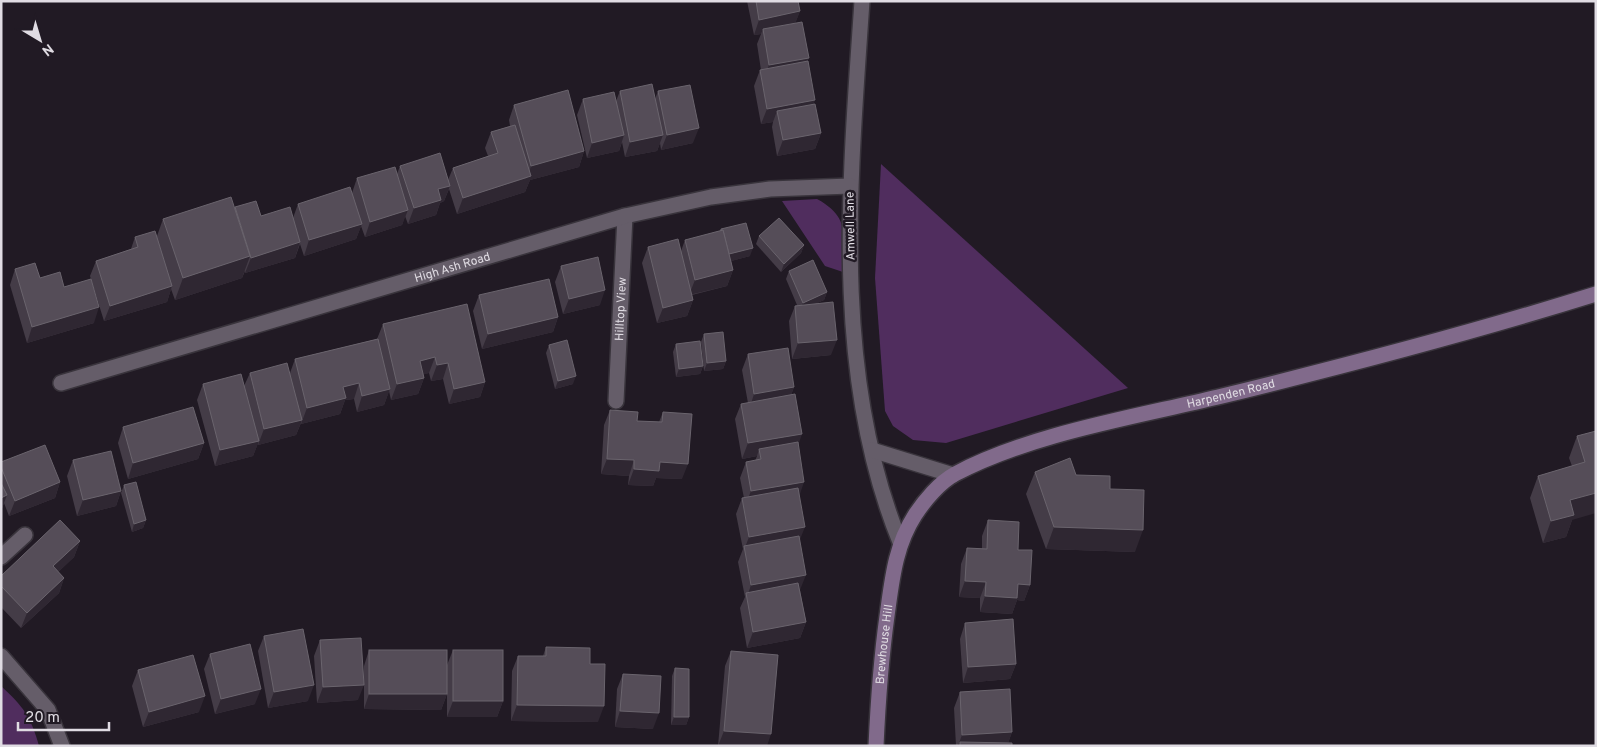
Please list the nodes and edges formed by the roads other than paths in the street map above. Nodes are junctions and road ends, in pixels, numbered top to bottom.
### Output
1 (862, 1) edge
2 (850, 186) junction
3 (625, 216) junction
4 (1596, 294) edge
5 (61, 383) dead end
6 (616, 401) dead end
7 (872, 450) junction
8 (952, 475) junction
9 (25, 535) dead end
10 (900, 542) junction
11 (1, 557) edge
12 (1, 656) edge
13 (62, 746) edge
14 (876, 746) edge

1 - 2 street, Amwell Lane
2 - 3 street, High Ash Road
2 - 7 street, Amwell Lane
3 - 5 street, High Ash Road
3 - 6 street, Hilltop View
4 - 8 street, Harpenden Road
7 - 8 street
7 - 10 street, Amwell Lane
8 - 10 street, Harpenden Road
9 - 11 street
10 - 14 street, Brewhouse Hill
12 - 13 street

